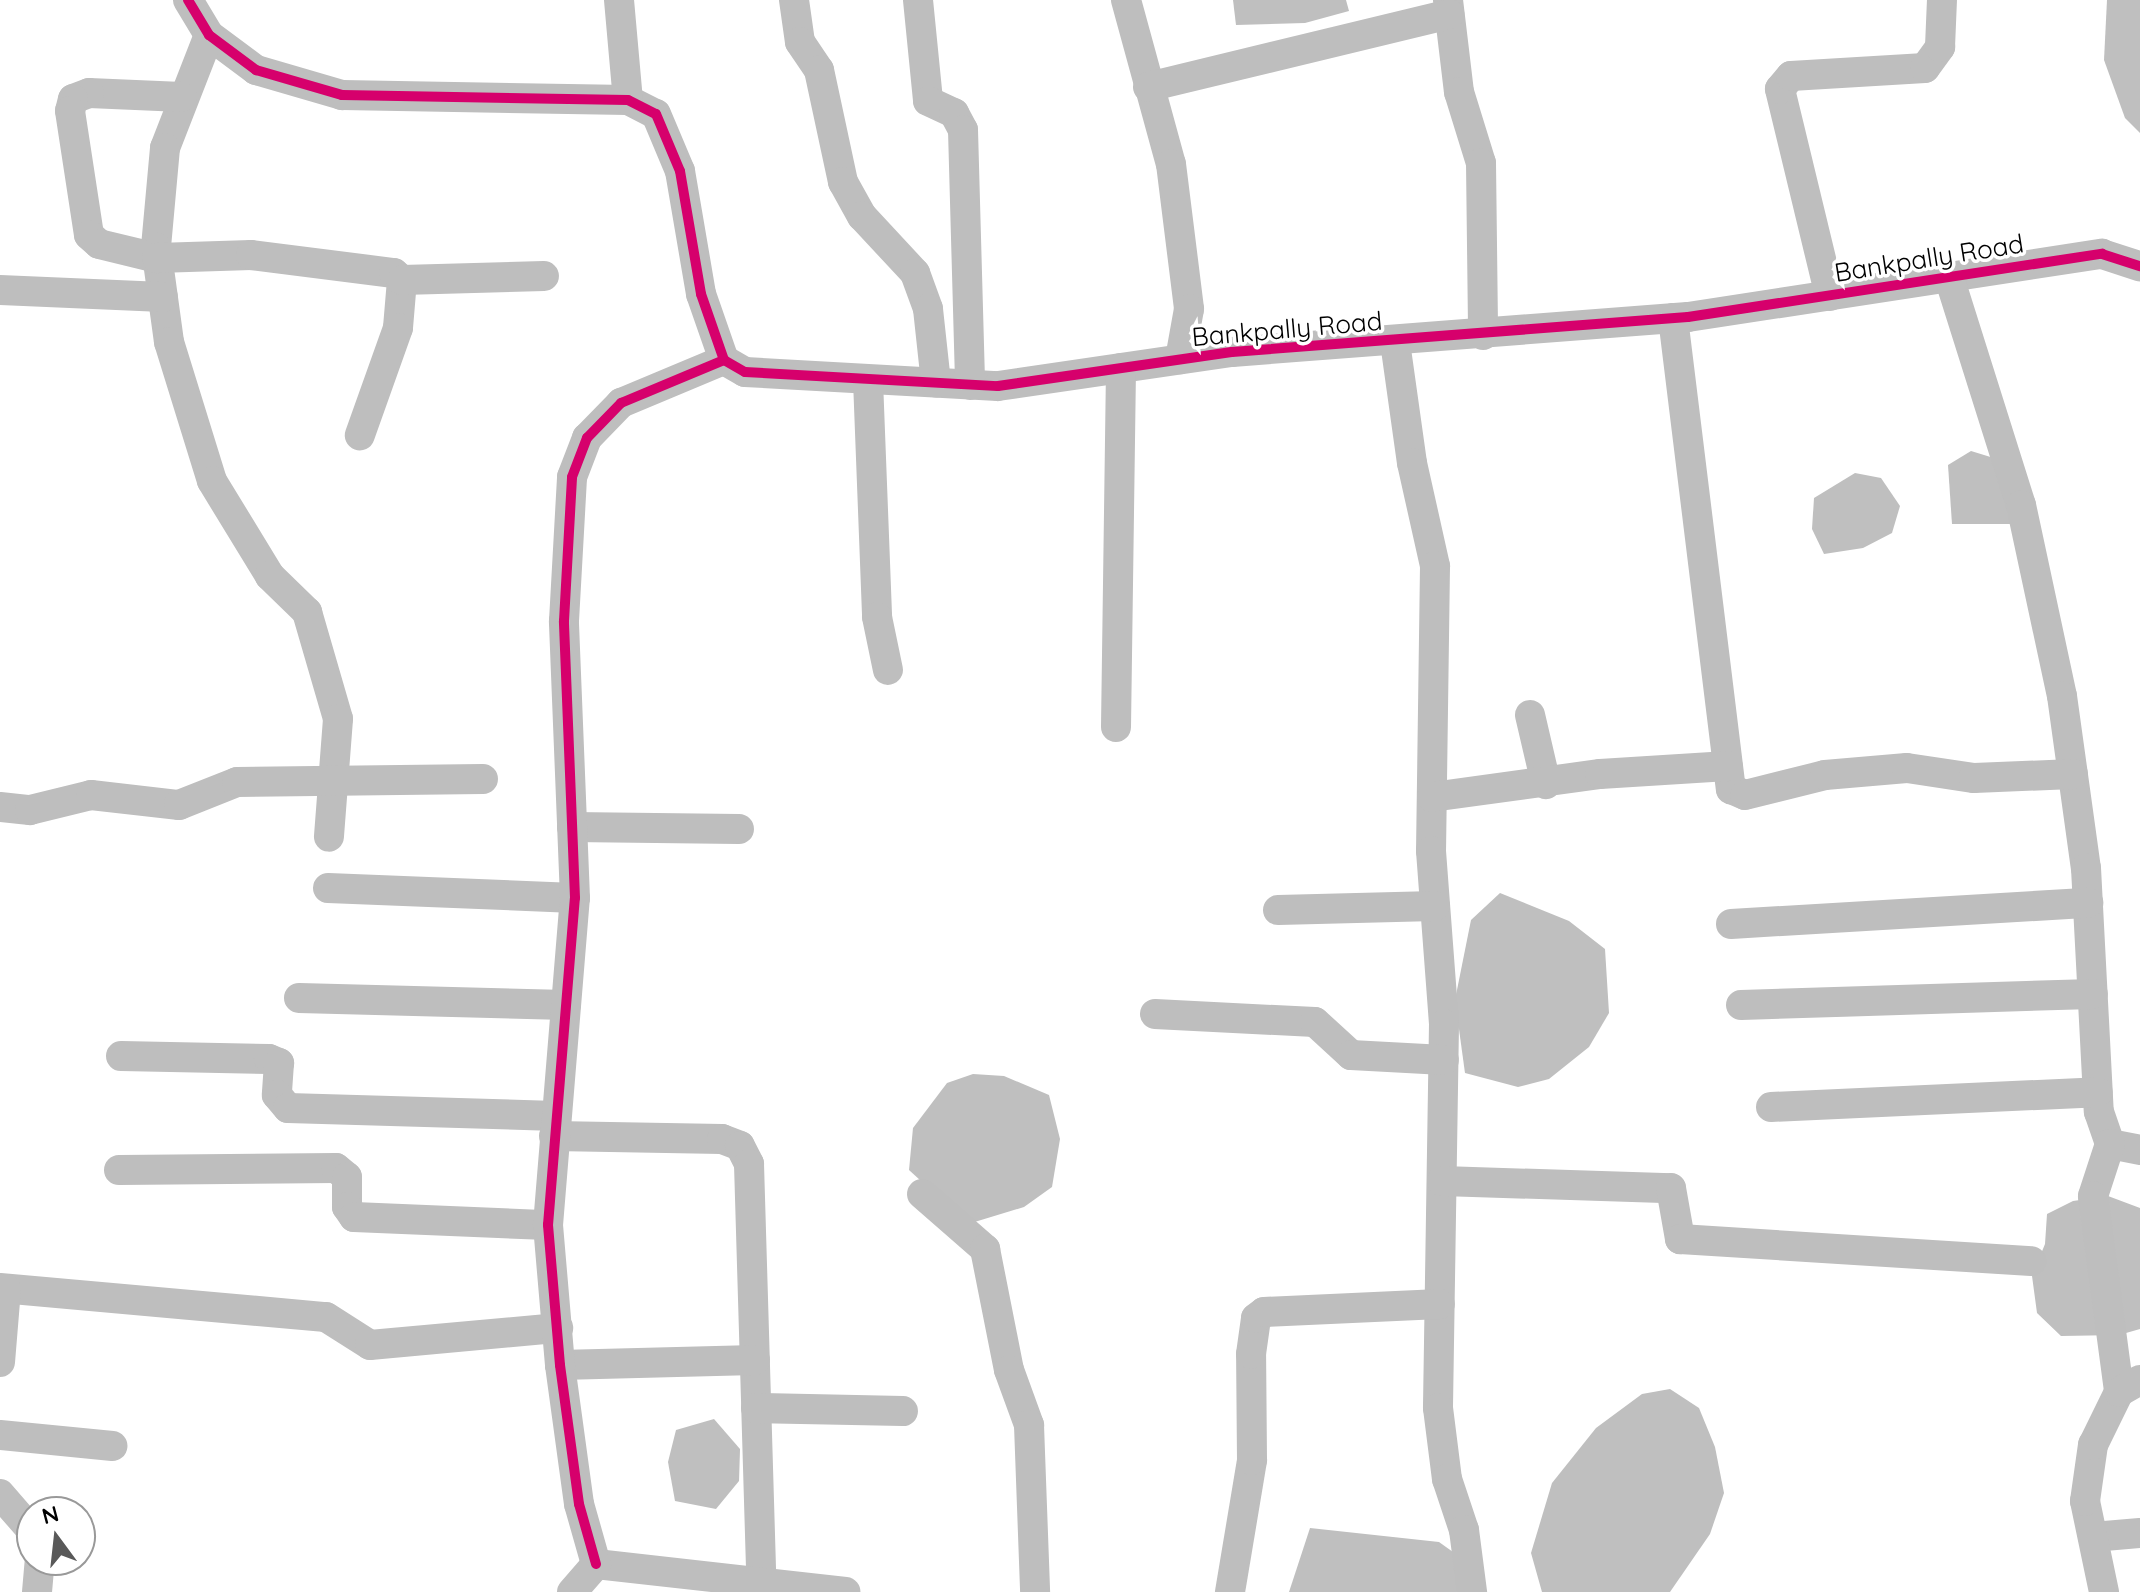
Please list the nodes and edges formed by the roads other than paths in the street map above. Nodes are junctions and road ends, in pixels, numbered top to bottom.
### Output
1 (188, 0) edge
2 (619, 0) edge
3 (794, 0) edge
4 (918, 0) edge
5 (1126, 0) edge
6 (1942, 0) edge
7 (1449, 7) edge
8 (209, 35) junction
9 (1148, 87) junction
10 (182, 97) junction
11 (628, 100) junction
12 (157, 258) junction
13 (2140, 266) edge
14 (544, 276) dead end
15 (1949, 277) junction
16 (402, 280) junction
17 (0, 290) edge
18 (1830, 296) junction
19 (163, 297) junction
20 (1673, 318) junction
21 (1483, 335) junction
22 (1395, 342) junction
23 (1180, 359) junction
24 (724, 360) junction
25 (1121, 368) junction
26 (868, 380) junction
27 (936, 383) junction
28 (970, 385) junction
29 (360, 435) dead end
30 (888, 670) dead end
31 (1530, 715) dead end
32 (1116, 727) dead end
33 (1728, 766) junction
34 (2073, 774) junction
35 (333, 778) junction
36 (483, 779) dead end
37 (1546, 784) junction
38 (1432, 797) junction
39 (0, 807) edge
40 (572, 827) junction
41 (739, 829) dead end
42 (329, 837) dead end
43 (328, 888) dead end
44 (575, 898) junction
45 (2088, 903) junction
46 (1435, 906) junction
47 (1278, 910) dead end
48 (1731, 924) dead end
49 (2093, 994) junction
50 (299, 998) dead end
51 (566, 1005) junction
52 (1741, 1005) dead end
53 (1155, 1014) dead end
54 (121, 1056) dead end
55 (1444, 1060) junction
56 (2098, 1092) junction
57 (1771, 1107) dead end
58 (555, 1126) junction
59 (2110, 1144) junction
60 (2140, 1150) edge
61 (119, 1170) dead end
62 (1442, 1181) junction
63 (922, 1194) dead end
64 (548, 1225) junction
65 (2031, 1261) dead end
66 (3, 1289) edge
67 (1440, 1304) junction
68 (558, 1328) junction
69 (755, 1360) junction
70 (0, 1362) edge
71 (560, 1365) junction
72 (2129, 1386) edge
73 (756, 1408) junction
74 (903, 1411) dead end
75 (0, 1435) edge
76 (112, 1446) dead end
77 (0, 1494) edge
78 (16, 1520) edge
79 (2140, 1533) edge
80 (2093, 1537) junction
81 (596, 1564) junction
82 (761, 1580) junction
83 (572, 1592) edge
84 (845, 1592) edge
85 (1035, 1592) edge
86 (1230, 1592) edge
87 (1472, 1592) edge
88 (2104, 1592) edge

1 - 8 street
2 - 11 street
3 - 27 street
4 - 28 street
5 - 9 street
6 - 18 street
7 - 9 street
7 - 21 street
8 - 10 street
8 - 11 street
9 - 23 street
10 - 12 street
10 - 12 street
11 - 24 street
12 - 16 street
12 - 19 street
13 - 15 street, Bankpally Road
14 - 16 street
15 - 18 street, Bankpally Road
15 - 34 street
16 - 29 street
17 - 19 street
18 - 20 street, Bankpally Road
19 - 35 street
20 - 21 street, Bankpally Road
20 - 33 street
21 - 22 street, Bankpally Road
22 - 23 street, Bankpally Road
22 - 38 street
23 - 25 street, Bankpally Road
24 - 26 street, Bankpally Road
24 - 40 street
25 - 28 street, Bankpally Road
25 - 32 street
26 - 27 street, Bankpally Road
26 - 30 street
27 - 28 street, Bankpally Road
31 - 37 street
33 - 34 street
33 - 37 street
34 - 45 street
35 - 36 street
35 - 39 street
35 - 42 street
37 - 38 street
38 - 46 street
40 - 41 street
40 - 44 street
43 - 44 street
44 - 51 street
45 - 48 street
45 - 49 street
46 - 47 street
46 - 55 street
49 - 52 street
49 - 56 street
50 - 51 street
51 - 58 street
53 - 55 street
54 - 58 street
55 - 62 street
56 - 57 street
56 - 59 street
58 - 64 street
58 - 69 street
59 - 60 street
59 - 72 street
61 - 64 street
62 - 65 street
62 - 67 street
63 - 85 street
64 - 68 street
66 - 68 street
66 - 70 street
67 - 86 street
67 - 87 street
68 - 71 street
69 - 71 street
69 - 73 street
71 - 81 street
72 - 80 street
73 - 74 street
73 - 82 street
75 - 76 street
77 - 78 street
79 - 80 street
80 - 88 street
81 - 82 street
81 - 83 street
82 - 84 street

